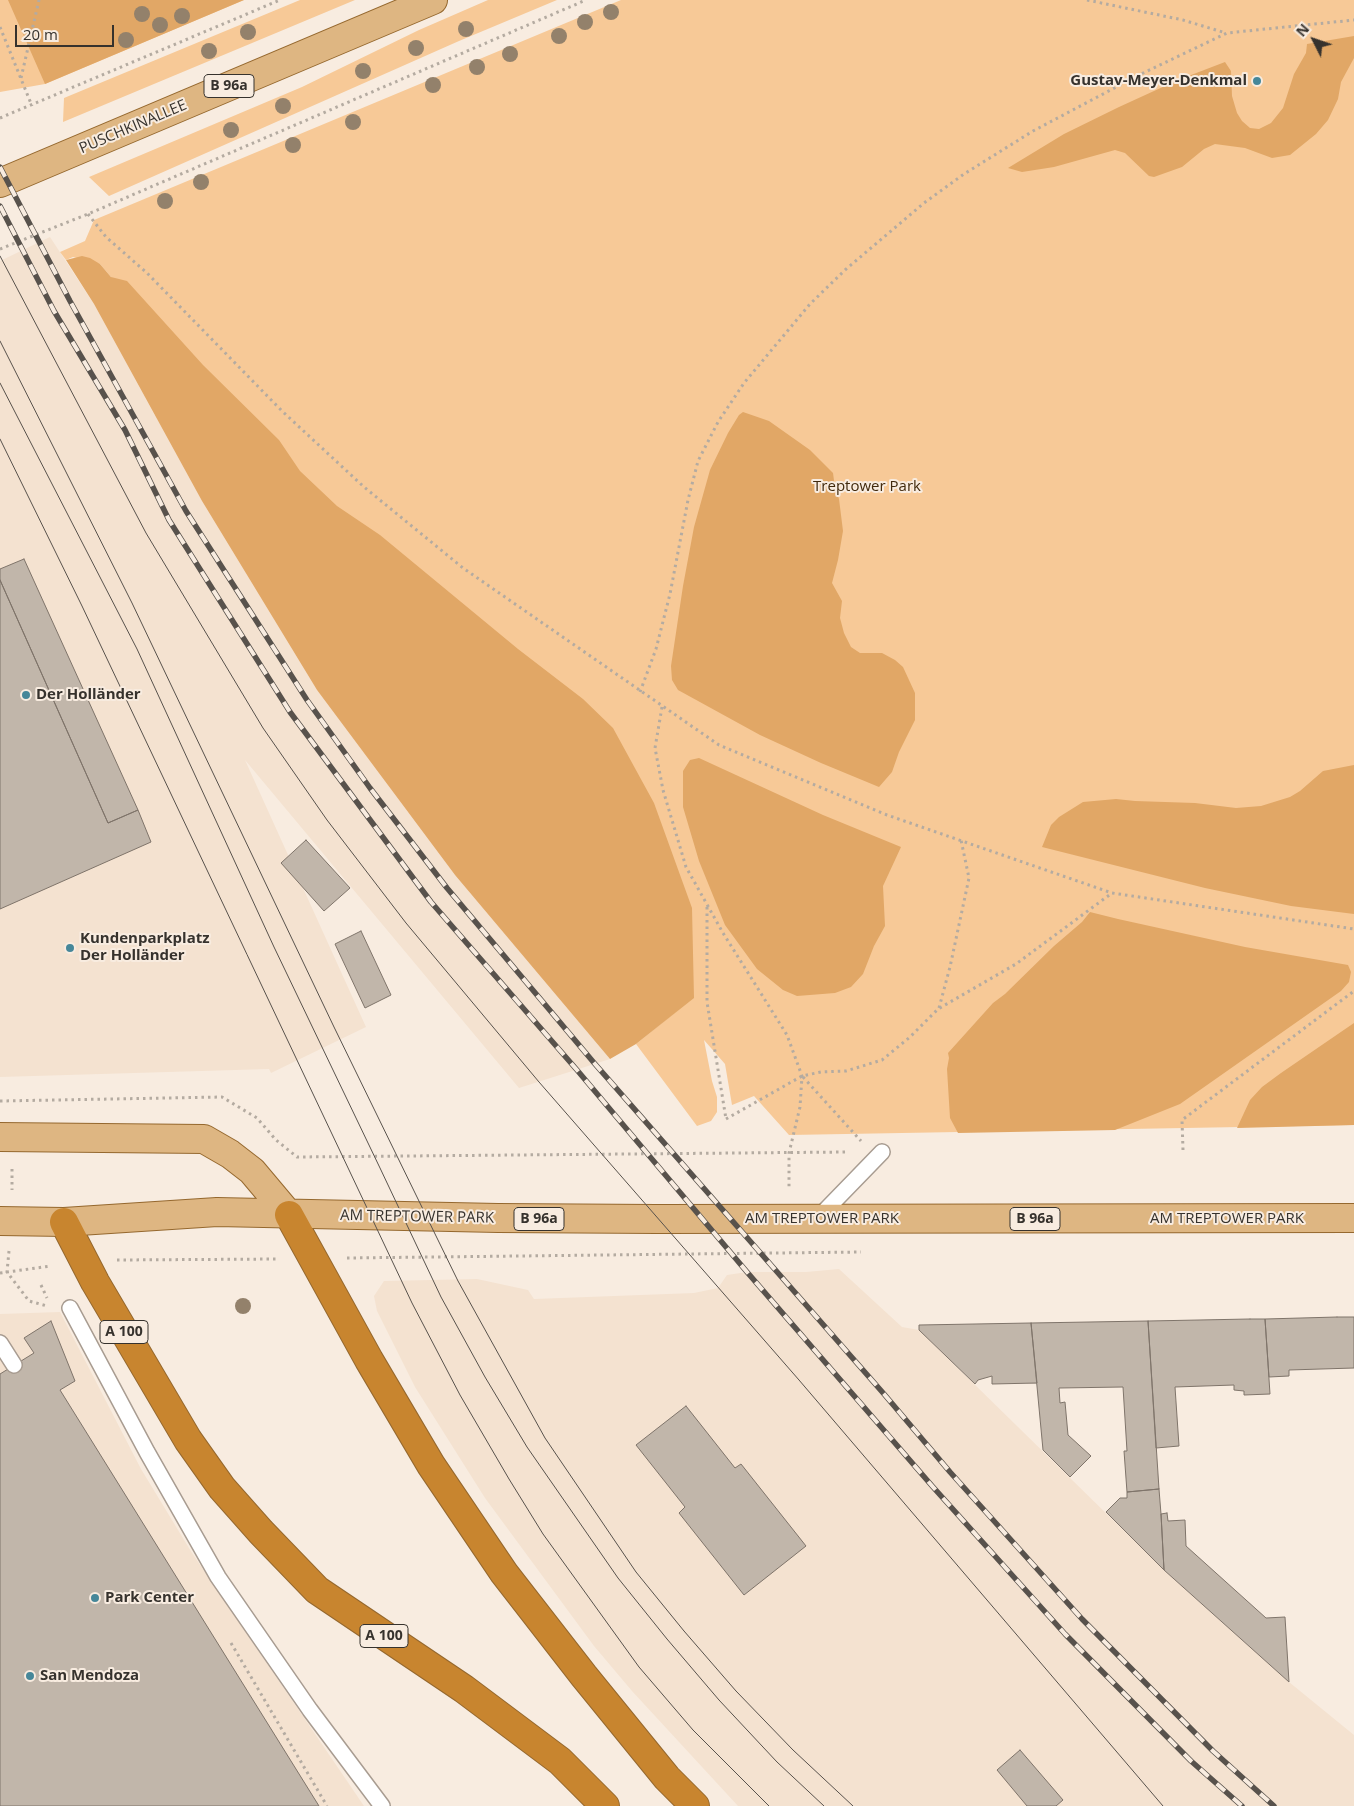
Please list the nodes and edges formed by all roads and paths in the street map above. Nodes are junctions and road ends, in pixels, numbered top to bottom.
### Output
1 (39, 0) edge
2 (280, 0) edge
3 (432, 0) edge
4 (586, 0) edge
5 (1087, 0) edge
6 (1354, 20) edge
7 (0, 26) edge
8 (1227, 33) junction
9 (21, 79) junction
10 (32, 106) junction
11 (0, 118) edge
12 (0, 183) edge
13 (88, 214) junction
14 (0, 249) edge
15 (640, 692) junction
16 (662, 707) junction
17 (961, 840) junction
18 (1112, 893) junction
19 (707, 905) junction
20 (1354, 929) edge
21 (1354, 991) edge
22 (938, 1009) junction
23 (802, 1076) junction
24 (10, 1101) dead end
25 (6, 1137) edge
26 (1183, 1150) dead end
27 (877, 1152) junction
28 (789, 1153) junction
29 (297, 1157) dead end
30 (289, 1215) junction
31 (1354, 1218) edge
32 (817, 1219) junction
33 (6, 1221) edge
34 (64, 1222) junction
35 (788, 1253) dead end
36 (277, 1258) dead end
37 (376, 1258) dead end
38 (118, 1260) dead end
39 (46, 1266) dead end
40 (7, 1272) junction
41 (0, 1273) edge
42 (41, 1285) dead end
43 (70, 1308) dead end
44 (0, 1344) edge
45 (14, 1365) dead end
46 (382, 1806) edge
47 (605, 1806) edge
48 (695, 1806) edge

1 - 9 path
2 - 10 path
3 - 12 main road, PUSCHKINALLEE / B 96a
4 - 13 path
5 - 8 path
6 - 8 path
7 - 9 path
8 - 15 path
9 - 10 path
10 - 11 path
13 - 14 path
13 - 15 path
15 - 16 path
16 - 17 path
16 - 19 path
17 - 18 path
17 - 22 path
18 - 20 path
18 - 22 path
19 - 23 path
19 - 23 path
21 - 26 path
22 - 23 path
23 - 27 path
23 - 28 path
24 - 25 path
25 - 30 main road
25 - 33 path
27 - 28 path
27 - 32 lane
28 - 29 path
30 - 32 main road, AM TREPTOWER PARK / B 96a
30 - 34 main road, AM TREPTOWER PARK / B 96a
30 - 48 highway
31 - 32 main road, AM TREPTOWER PARK / B 96a
33 - 34 main road, AM TREPTOWER PARK / B 96a
33 - 40 path
34 - 47 highway, A 100
35 - 37 path
36 - 38 path
39 - 40 path
40 - 41 path
40 - 42 path
43 - 46 lane
44 - 45 lane

